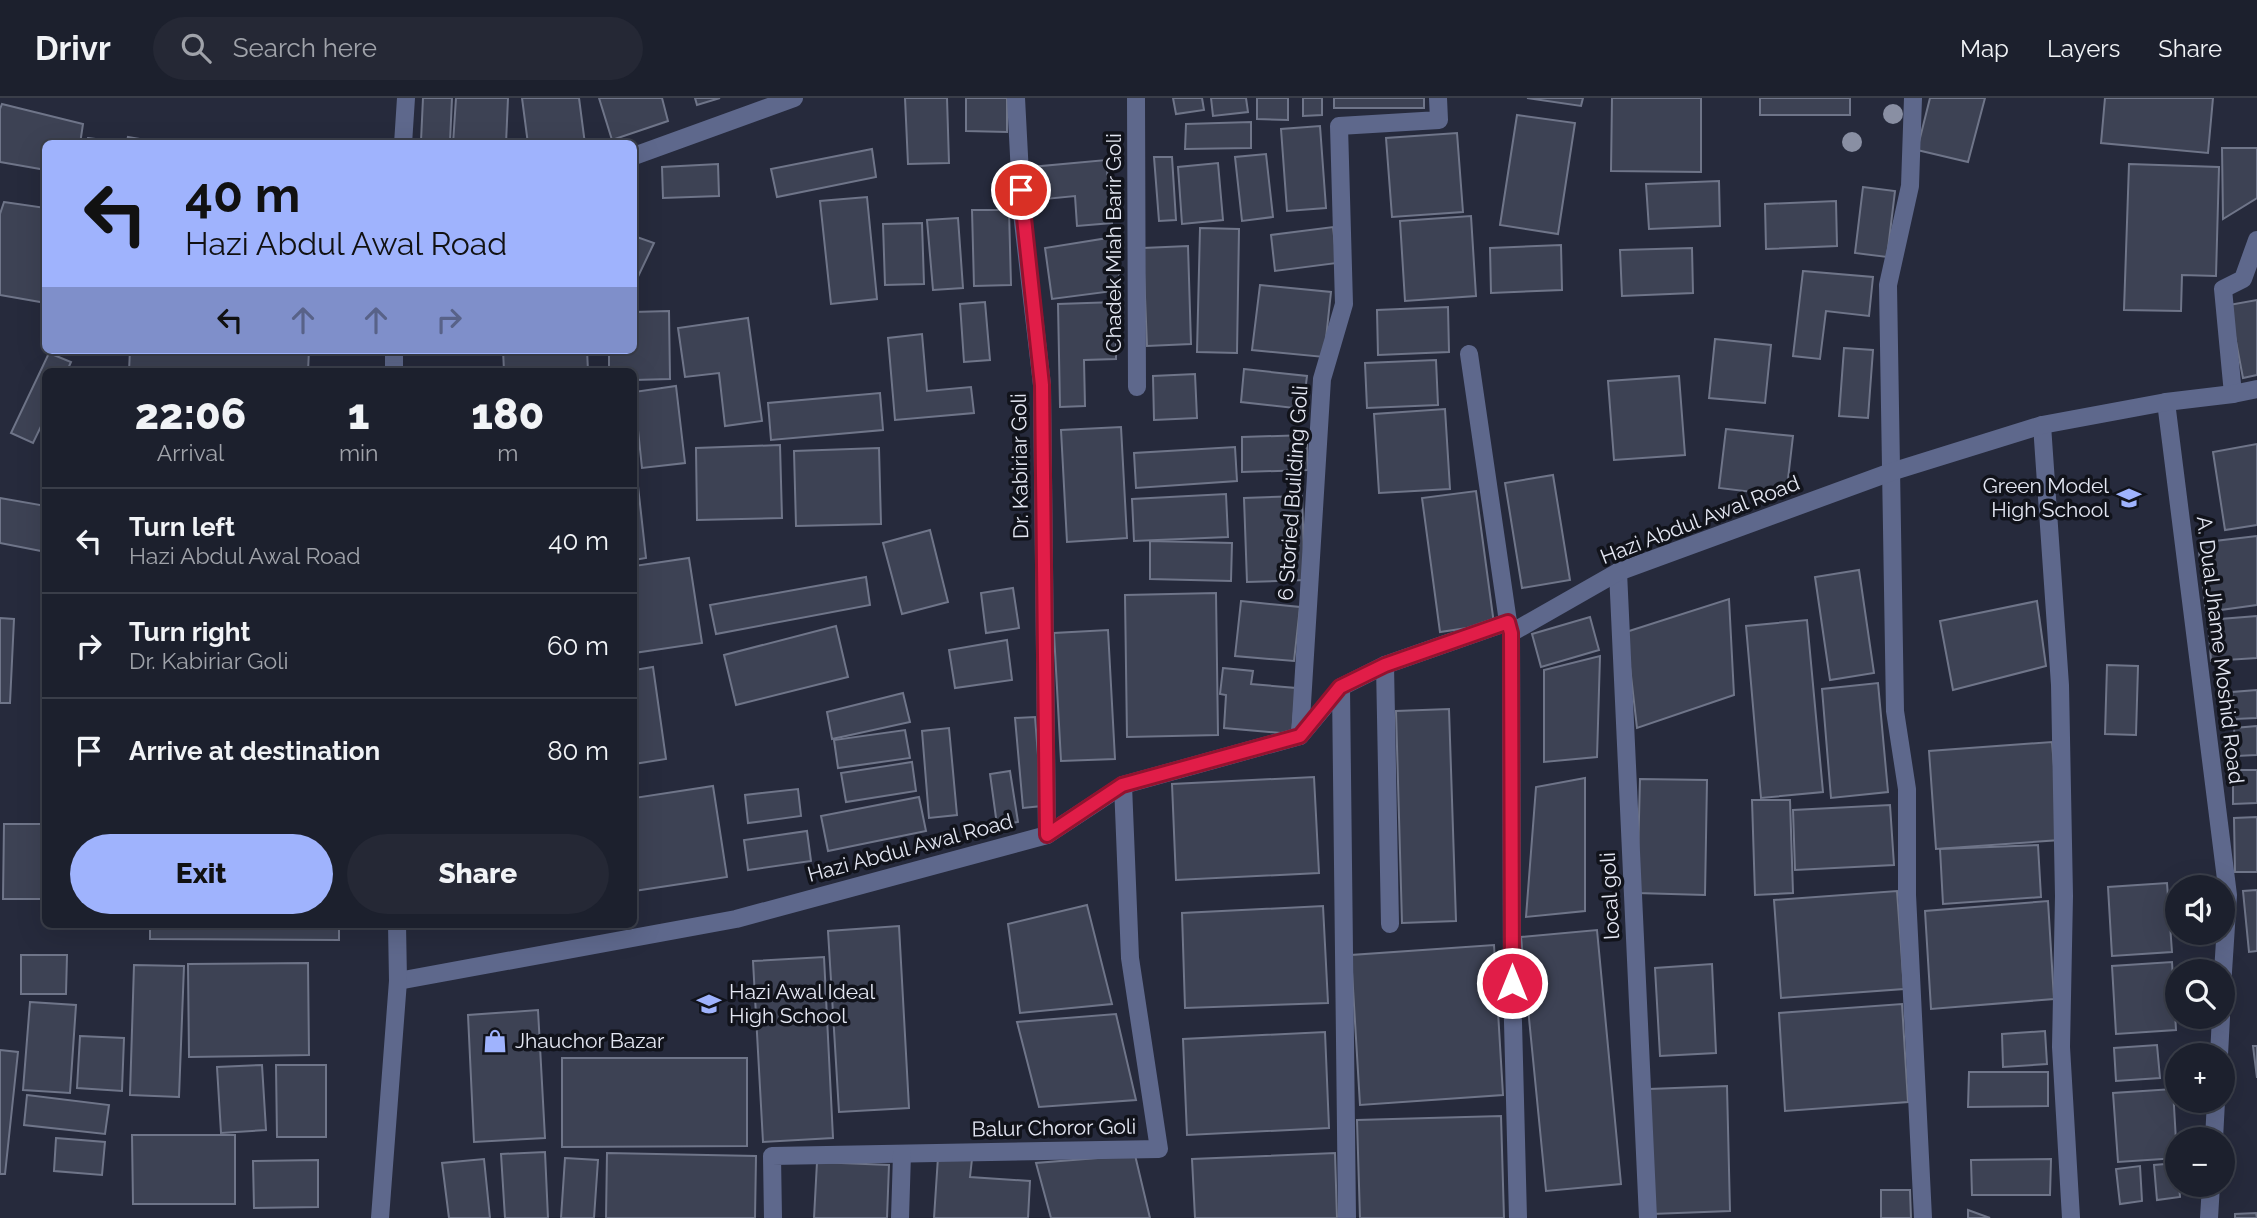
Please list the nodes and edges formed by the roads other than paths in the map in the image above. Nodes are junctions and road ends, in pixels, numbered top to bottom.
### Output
1 (406, 98) edge
2 (794, 98) edge
3 (1016, 98) edge
4 (1136, 98) edge
5 (1438, 98) edge
6 (1913, 98) edge
7 (403, 140) edge
8 (637, 155) edge
9 (2257, 240) edge
10 (1469, 354) dead end
11 (1137, 387) dead end
12 (2257, 389) edge
13 (2233, 394) junction
14 (2166, 402) junction
15 (2042, 425) junction
16 (1891, 472) junction
17 (1618, 572) junction
18 (1509, 628) junction
19 (1385, 665) junction
20 (1340, 687) junction
21 (1300, 736) junction
22 (1122, 785) junction
23 (1047, 835) junction
24 (1390, 924) dead end
25 (397, 928) edge
26 (2224, 959) edge
27 (398, 981) junction
28 (902, 1154) junction
29 (2210, 1197) edge
30 (380, 1218) edge
31 (773, 1218) edge
32 (900, 1218) edge
33 (1347, 1218) edge
34 (1518, 1218) edge
35 (1648, 1218) edge
36 (1923, 1218) edge
37 (2071, 1218) edge
38 (2209, 1218) edge

1 - 7 street
2 - 8 street
3 - 23 street, Dr. Kabiriar Goli
4 - 11 street, Chadek Miah Barir Goli
5 - 21 street, 6 Storied Building Goli
6 - 16 street
9 - 13 street
10 - 18 street
12 - 13 street, Hazi Abdul Awal Road
13 - 14 street, Hazi Abdul Awal Road
14 - 15 street, Hazi Abdul Awal Road
14 - 26 street, A. Dual Jhame Moshid Road
15 - 16 street, Hazi Abdul Awal Road
15 - 37 street
16 - 17 street, Hazi Abdul Awal Road
16 - 36 street
17 - 18 street, Hazi Abdul Awal Road
17 - 35 street, local goli
18 - 19 street, Hazi Abdul Awal Road
18 - 34 street
19 - 20 street, Hazi Abdul Awal Road
19 - 24 street
20 - 21 street, Hazi Abdul Awal Road
20 - 33 street
21 - 22 street, Hazi Abdul Awal Road
22 - 23 street, Hazi Abdul Awal Road
22 - 28 street, Balur Choror Goli
23 - 27 street, Hazi Abdul Awal Road
25 - 27 street
27 - 30 street
28 - 31 street, Balur Choror Goli
28 - 32 street
29 - 38 street

